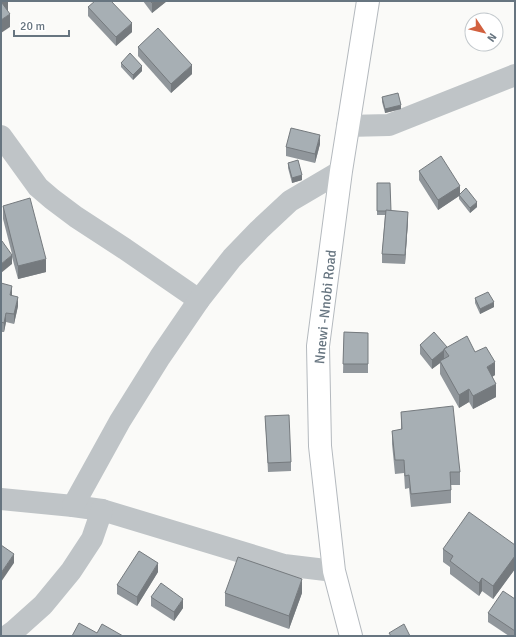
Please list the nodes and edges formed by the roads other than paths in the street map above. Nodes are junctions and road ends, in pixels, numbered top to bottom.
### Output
1 (368, 1) edge
2 (515, 75) edge
3 (348, 126) junction
4 (1, 136) edge
5 (341, 171) junction
6 (199, 300) junction
7 (1, 499) edge
8 (72, 506) junction
9 (102, 510) junction
10 (334, 571) junction
11 (7, 636) edge
12 (351, 636) edge

1 - 3 main road, Nnewi -Nnobi Road
2 - 3 street
3 - 5 main road, Nnewi -Nnobi Road
4 - 6 street
5 - 6 street
5 - 10 main road, Nnewi -Nnobi Road
6 - 8 street
7 - 8 street
8 - 9 street
9 - 10 street
9 - 11 street
10 - 12 main road, Nnewi -Nnobi Road

